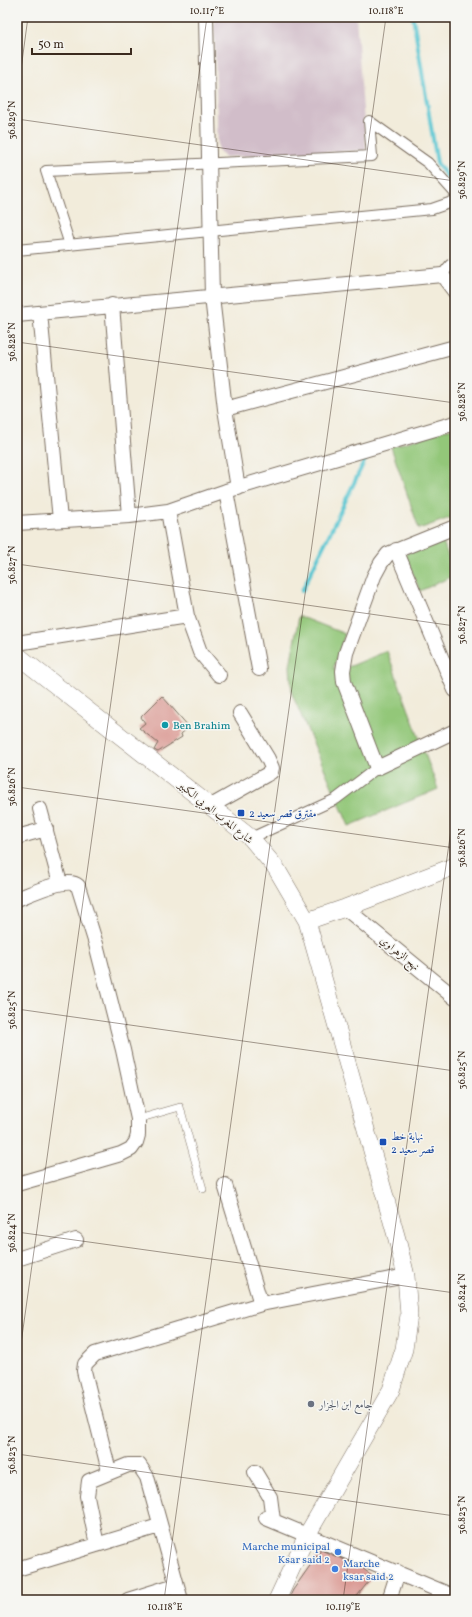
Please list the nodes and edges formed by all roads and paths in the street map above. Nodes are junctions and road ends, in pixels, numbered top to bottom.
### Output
1 (206, 17) edge
2 (208, 163) junction
3 (455, 193) edge
4 (455, 201) edge
5 (210, 232) junction
6 (70, 245) junction
7 (17, 250) edge
8 (455, 264) edge
9 (442, 275) junction
10 (455, 292) edge
11 (212, 297) junction
12 (112, 305) junction
13 (40, 313) junction
14 (17, 315) edge
15 (455, 346) edge
16 (225, 409) junction
17 (455, 423) edge
18 (232, 490) junction
19 (168, 511) junction
20 (129, 516) junction
21 (60, 520) junction
22 (17, 523) edge
23 (455, 527) edge
24 (396, 550) junction
25 (186, 616) junction
26 (17, 643) edge
27 (17, 655) edge
28 (259, 669) dead end
29 (219, 675) dead end
30 (455, 690) edge
31 (240, 713) dead end
32 (455, 731) edge
33 (377, 768) junction
34 (211, 806) junction
35 (40, 809) dead end
36 (46, 829) junction
37 (17, 837) edge
38 (251, 838) junction
39 (455, 866) edge
40 (60, 884) junction
41 (17, 899) edge
42 (345, 908) junction
43 (307, 921) junction
44 (455, 998) edge
45 (138, 1119) junction
46 (17, 1184) edge
47 (225, 1185) dead end
48 (203, 1189) dead end
49 (76, 1240) dead end
50 (17, 1259) edge
51 (406, 1276) junction
52 (261, 1304) junction
53 (109, 1471) junction
54 (255, 1472) dead end
55 (159, 1526) junction
56 (308, 1535) junction
57 (97, 1545) junction
58 (17, 1569) edge
59 (398, 1572) junction
60 (176, 1585) junction
61 (455, 1597) edge
62 (128, 1600) edge
63 (181, 1600) edge
64 (277, 1600) edge
65 (389, 1600) edge

1 - 2 street
2 - 3 street
2 - 5 street
2 - 6 street
4 - 5 street
5 - 6 street
5 - 11 street
6 - 7 street
8 - 9 street
9 - 10 street
9 - 11 street
11 - 12 street
11 - 16 street
12 - 13 street
12 - 20 street
13 - 14 street
13 - 21 street
15 - 16 street
16 - 18 street
17 - 18 street
18 - 19 street
18 - 28 street
19 - 20 street
19 - 25 street
20 - 21 street
21 - 22 street
23 - 24 street
24 - 30 street
24 - 33 street
25 - 26 street
25 - 29 street
27 - 34 street, شارع المغرب العربي الكبير
31 - 34 street
32 - 33 street
33 - 38 street
34 - 38 street, شارع المغرب العربي الكبير
35 - 36 street
36 - 37 street
36 - 40 street
38 - 43 street, شارع المغرب العربي الكبير
39 - 42 street
40 - 41 street
40 - 45 street
42 - 43 street
42 - 44 street, نهج الزهراوي
43 - 51 street, شارع المغرب العربي الكبير
45 - 46 street
45 - 48 lane
47 - 52 street
49 - 50 street
51 - 52 street
51 - 56 street, شارع المغرب العربي الكبير
52 - 53 street
53 - 55 street
53 - 57 street
54 - 56 street
55 - 57 street
55 - 60 street
56 - 59 street
56 - 64 street, شارع المغرب العربي الكبير
57 - 58 street
59 - 61 street
59 - 65 street
60 - 62 street
60 - 63 street

